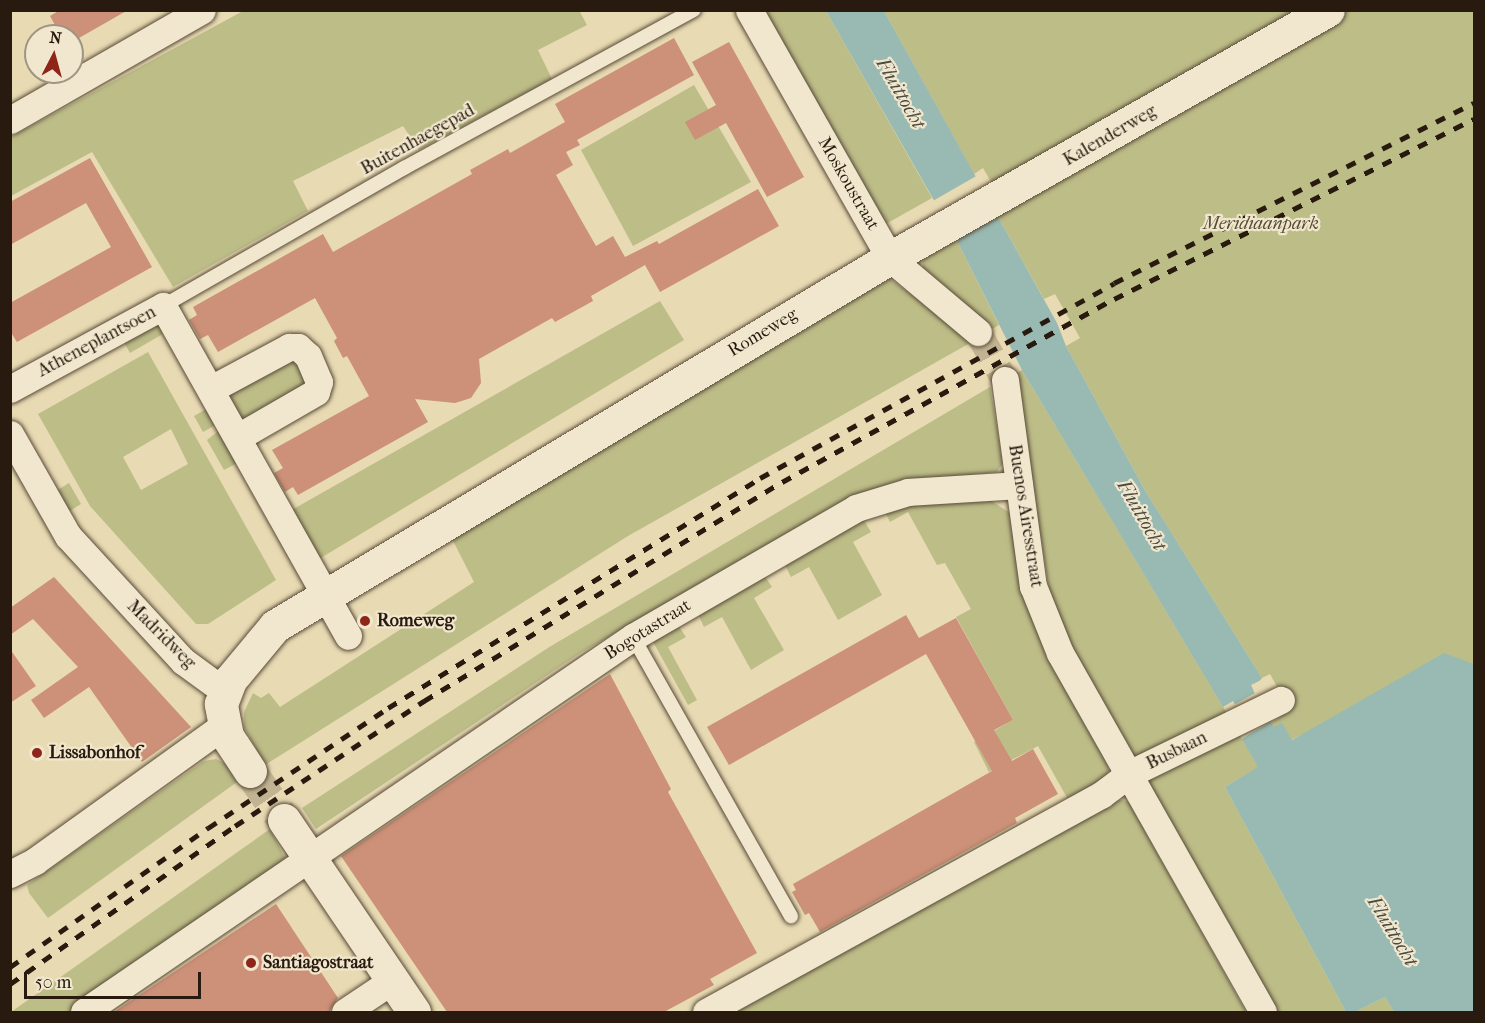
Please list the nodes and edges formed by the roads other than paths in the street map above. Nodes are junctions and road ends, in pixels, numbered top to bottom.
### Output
1 (202, 10) edge
2 (694, 10) edge
3 (749, 10) edge
4 (1328, 10) edge
5 (10, 120) edge
6 (890, 258) junction
7 (163, 306) junction
8 (978, 332) tunnel mouth
9 (1005, 380) tunnel mouth
10 (10, 389) edge
11 (211, 389) junction
12 (10, 434) edge
13 (238, 437) junction
14 (1019, 485) junction
15 (324, 594) junction
16 (348, 636) dead end
17 (633, 637) junction
18 (224, 691) junction
19 (1281, 700) dead end
20 (223, 726) junction
21 (250, 771) tunnel mouth
22 (1129, 774) junction
23 (284, 820) tunnel mouth
24 (310, 857) junction
25 (10, 874) edge
26 (791, 916) dead end
27 (393, 981) junction
28 (84, 1012) edge
29 (345, 1012) edge
30 (414, 1012) edge
31 (706, 1012) edge
32 (1263, 1012) edge

1 - 5 street
2 - 7 lane, Buitenhaegepad
3 - 6 street, Moskoustraat
4 - 6 street, Kalenderweg
6 - 8 street, Moskoustraat
6 - 15 street, Romeweg
7 - 10 street, Atheneplantsoen
7 - 11 street, Atheneplantsoen
9 - 14 street, Buenos Airesstraat
11 - 13 street, Atheneplantsoen
11 - 13 street
12 - 18 street, Madridweg
13 - 15 street, Atheneplantsoen
14 - 17 street, Bogotastraat
14 - 22 street, Buenos Airesstraat
15 - 16 street, Atheneplantsoen
15 - 18 street, Romeweg
17 - 24 street, Bogotastraat
17 - 26 lane
18 - 20 street
19 - 22 street, Busbaan
20 - 21 street
20 - 25 street
22 - 31 street
22 - 32 street, Buenos Airesstraat
23 - 24 street
24 - 27 street
24 - 28 street
27 - 29 street
27 - 30 street

